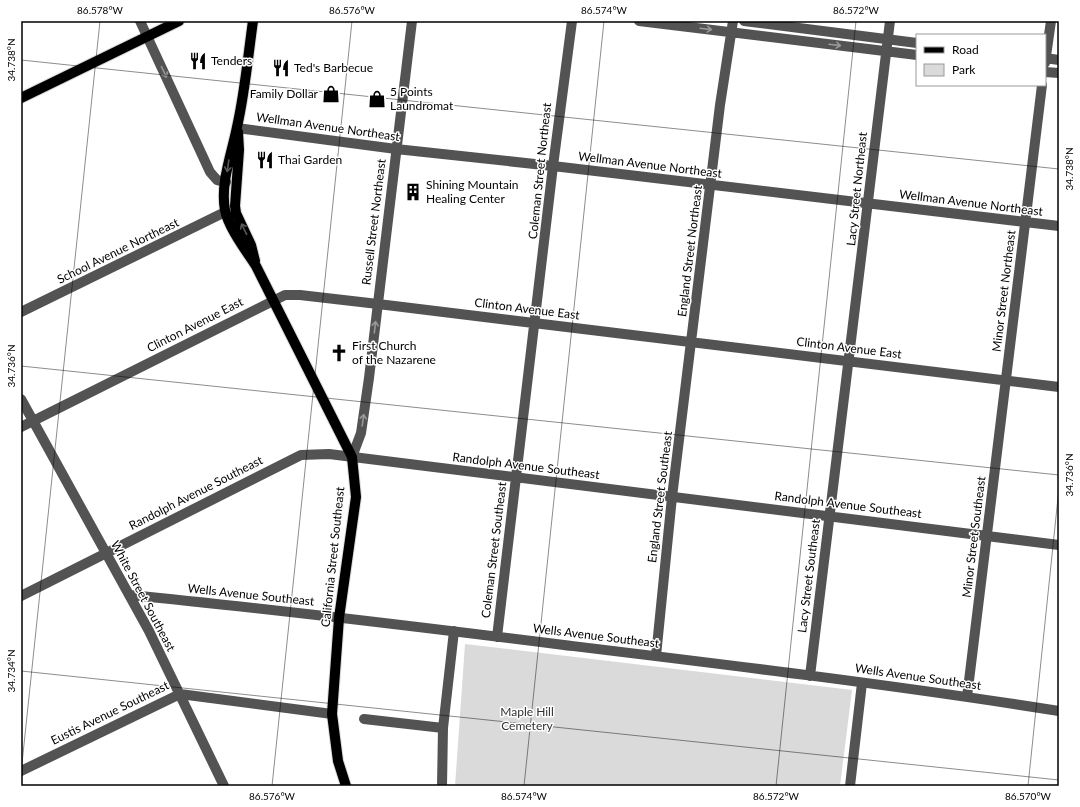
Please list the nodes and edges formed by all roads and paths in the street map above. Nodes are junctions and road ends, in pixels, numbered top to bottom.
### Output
1 (140, 21) edge
2 (179, 21) edge
3 (253, 21) edge
4 (412, 21) edge
5 (572, 21) edge
6 (639, 21) edge
7 (733, 21) edge
8 (744, 21) edge
9 (890, 21) edge
10 (1051, 21) edge
11 (731, 32) junction
12 (148, 37) junction
13 (888, 40) junction
14 (916, 43) edge
15 (887, 51) junction
16 (1046, 54) edge
17 (916, 55) edge
18 (1046, 60) edge
19 (1059, 60) edge
20 (1046, 72) edge
21 (1059, 73) edge
22 (1042, 86) edge
23 (21, 98) edge
24 (237, 128) junction
25 (396, 149) junction
26 (553, 166) junction
27 (226, 182) junction
28 (711, 186) junction
29 (869, 204) junction
30 (225, 212) junction
31 (1026, 223) junction
32 (1059, 226) edge
33 (256, 266) junction
34 (273, 300) junction
35 (378, 304) junction
36 (21, 312) edge
37 (534, 324) junction
38 (692, 342) junction
39 (849, 361) junction
40 (1006, 380) junction
41 (1059, 386) edge
42 (21, 399) edge
43 (32, 421) junction
44 (21, 427) edge
45 (352, 457) junction
46 (515, 478) junction
47 (672, 497) junction
48 (830, 516) junction
49 (987, 536) junction
50 (1059, 545) edge
51 (106, 553) junction
52 (21, 596) edge
53 (129, 596) junction
54 (339, 618) junction
55 (454, 631) junction
56 (497, 636) junction
57 (656, 656) junction
58 (810, 676) junction
59 (862, 683) junction
60 (180, 694) junction
61 (967, 696) junction
62 (1059, 711) edge
63 (332, 714) junction
64 (364, 719) dead end
65 (443, 728) junction
66 (21, 771) edge
67 (224, 786) edge
68 (346, 786) edge
69 (442, 786) edge
70 (850, 786) edge

1 - 12 street
2 - 12 main road
3 - 24 main road
4 - 25 street, Russell Street Northeast
5 - 26 street, Coleman Street Northeast
6 -> 11 street
7 - 11 street, England Street Northeast
8 - 13 street
9 - 13 street, Lacy Street Northeast
10 - 16 street
11 -> 15 street
11 - 28 street, England Street Northeast
12 - 23 main road
12 -> 27 street
13 - 14 street
13 - 15 street, Lacy Street Northeast
15 - 17 street
15 - 29 street, Lacy Street Northeast
18 - 19 street
20 - 21 street
22 - 31 street, Minor Street Northeast
24 - 25 street, Wellman Avenue Northeast
24 -> 27 main road
33 -> 24 main road
25 - 26 street, Wellman Avenue Northeast
25 - 35 street, Russell Street Northeast
26 - 28 street, Wellman Avenue Northeast
26 - 37 street, Coleman Street Northeast
27 - 30 main road
28 - 29 street, Wellman Avenue Northeast
28 - 38 street, England Street Northeast
29 - 31 street, Wellman Avenue Northeast
29 - 39 street, Lacy Street Northeast
30 - 33 main road
30 - 36 street, School Avenue Northeast
31 - 32 street, Wellman Avenue Northeast
31 - 40 street, Minor Street Northeast
33 - 34 main road, California Street Southeast
34 - 35 street, Clinton Avenue East
34 - 43 street, Clinton Avenue East
34 - 45 main road, California Street Southeast
35 - 37 street, Clinton Avenue East
45 -> 35 street, Russell Street Northeast
37 - 38 street, Clinton Avenue East
37 - 46 street, Coleman Street Southeast
38 - 39 street, Clinton Avenue East
38 - 47 street, England Street Southeast
39 - 40 street, Clinton Avenue East
39 - 48 street, Lacy Street Southeast
40 - 41 street, Clinton Avenue East
40 - 49 street, Minor Street Southeast
42 - 43 street, White Street Southeast
43 - 44 street, Clinton Avenue East
43 - 51 street, White Street Southeast
45 - 46 street, Randolph Avenue Southeast
45 - 51 street, Randolph Avenue Southeast
45 - 54 main road, California Street Southeast
46 - 47 street, Randolph Avenue Southeast
46 - 56 street, Coleman Street Southeast
47 - 48 street, Randolph Avenue Southeast
47 - 57 street, England Street Southeast
48 - 49 street, Randolph Avenue Southeast
48 - 58 street, Lacy Street Southeast
49 - 50 street, Randolph Avenue Southeast
49 - 61 street, Minor Street Southeast
51 - 52 street, Randolph Avenue Southeast
51 - 53 street, White Street Southeast
53 - 54 street, Wells Avenue Southeast
53 - 60 street, White Street Southeast
54 - 55 street, Wells Avenue Southeast
54 - 63 main road, California Street Southeast
55 - 56 street, Wells Avenue Southeast
55 - 65 street
56 - 57 street, Wells Avenue Southeast
57 - 58 street, Wells Avenue Southeast
58 - 59 street, Wells Avenue Southeast
59 - 61 street, Wells Avenue Southeast
59 - 70 street
60 - 63 street, Eustis Avenue Southeast
60 - 66 street, Eustis Avenue Southeast
60 - 67 street, White Street Southeast
61 - 62 street, Wells Avenue Southeast
63 - 68 main road, California Street Southeast
64 - 65 street
65 - 69 street

